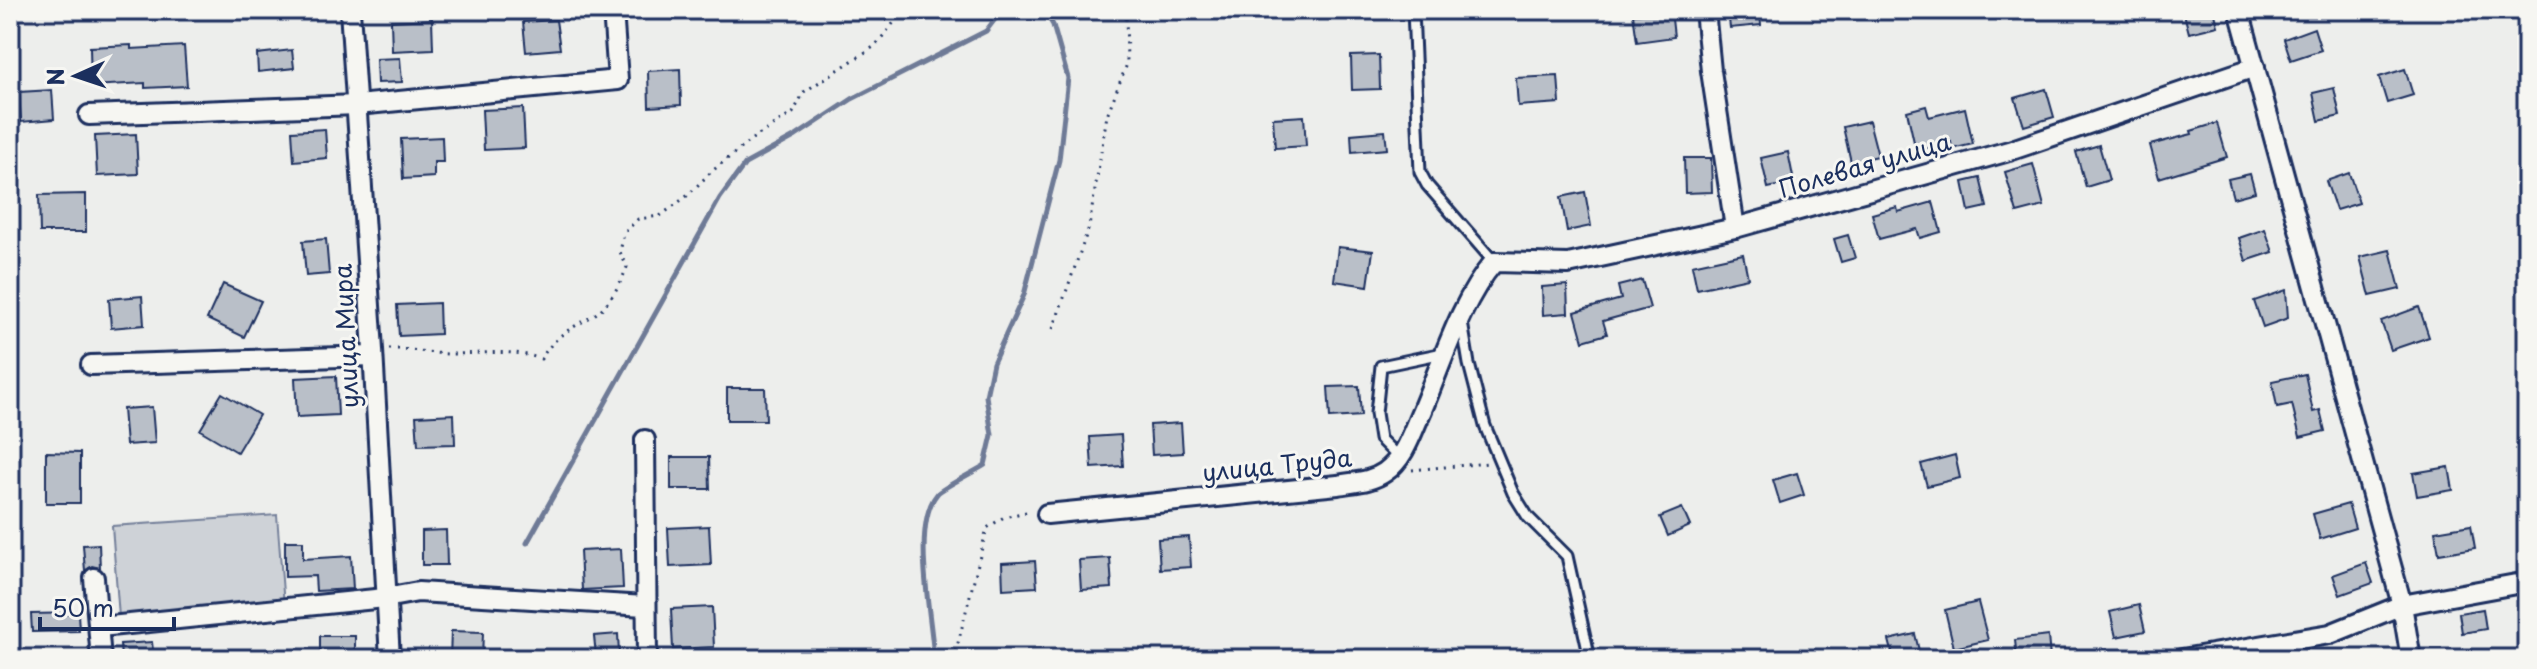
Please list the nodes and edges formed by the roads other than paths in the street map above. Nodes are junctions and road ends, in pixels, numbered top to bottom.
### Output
1 (350, 10) edge
2 (613, 10) edge
3 (1413, 10) edge
4 (1705, 10) edge
5 (2239, 10) edge
6 (2255, 67) junction
7 (357, 105) junction
8 (89, 115) dead end
9 (1735, 228) junction
10 (1489, 268) junction
11 (1461, 318) junction
12 (1447, 352) junction
13 (373, 353) junction
14 (91, 365) dead end
15 (645, 440) dead end
16 (1399, 458) junction
17 (1041, 512) road end
18 (94, 578) dead end
19 (2527, 582) edge
20 (385, 598) junction
21 (2402, 605) junction
22 (645, 606) junction
23 (100, 627) junction
24 (101, 659) edge
25 (390, 659) edge
26 (647, 659) edge
27 (1590, 659) edge
28 (2182, 659) edge
29 (2411, 659) edge

1 - 7 street, улица Мира
2 - 7 street
3 - 10 lane
4 - 9 street
5 - 6 street
6 - 9 street, Полевая улица
6 - 21 street
7 - 8 street
7 - 13 street, улица Мира
9 - 10 street, Полевая улица
10 - 11 street, улица Труда
11 - 12 street, улица Труда
11 - 27 lane
12 - 16 street, улица Труда
12 - 16 lane
13 - 14 street
13 - 20 street, улица Мира
15 - 22 street
16 - 17 street, улица Труда
18 - 23 street
19 - 21 street
20 - 22 street
20 - 23 street
20 - 25 street, улица Мира
21 - 28 street
21 - 29 street
22 - 26 street
23 - 24 street

